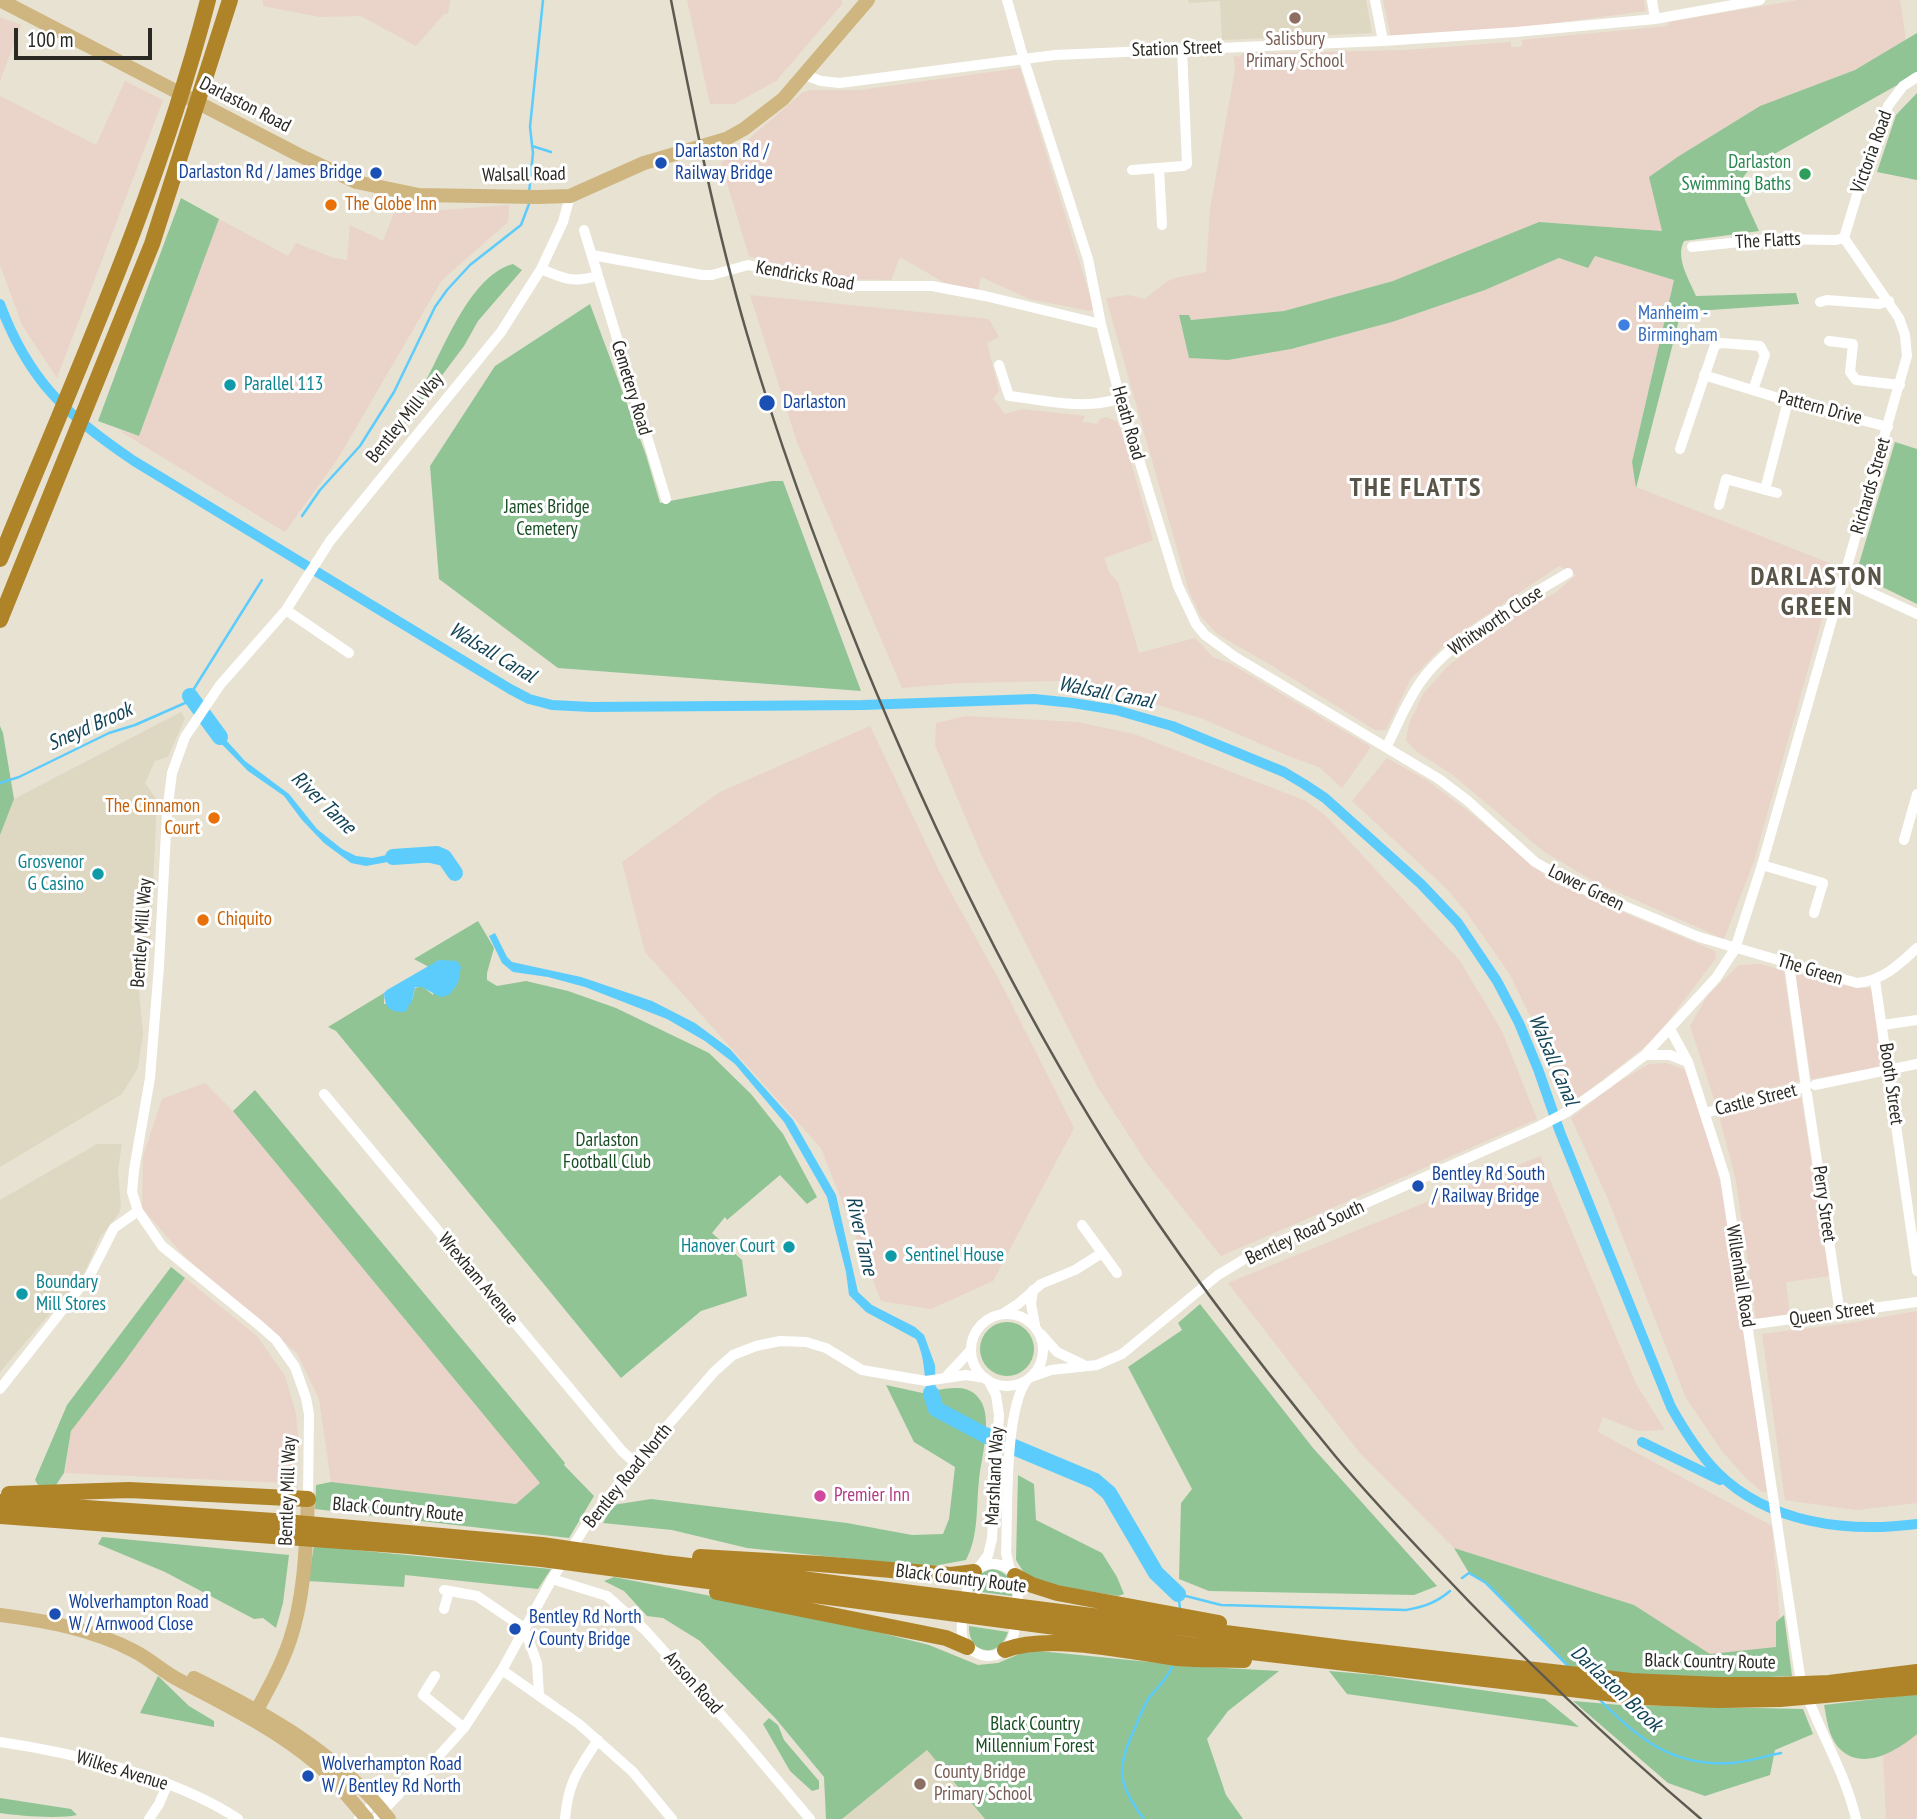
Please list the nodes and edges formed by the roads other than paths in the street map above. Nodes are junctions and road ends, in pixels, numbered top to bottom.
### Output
1 (868, 0) edge
2 (1007, 0) edge
3 (1375, 0) edge
4 (1652, 0) edge
5 (1760, 0) edge
6 (5, 1) edge
7 (208, 2) edge
8 (1707, 4) edge
9 (229, 5) edge
10 (1655, 19) junction
11 (1383, 41) junction
12 (1182, 49) junction
13 (1024, 60) junction
14 (805, 75) junction
15 (1917, 76) edge
16 (1159, 168) junction
17 (1132, 170) dead end
18 (403, 193) joint
19 (570, 196) junction
20 (1162, 225) dead end
21 (584, 230) dead end
22 (1844, 238) junction
23 (1692, 247) dead end
24 (592, 256) junction
25 (541, 269) junction
26 (597, 276) junction
27 (1889, 301) junction
28 (1820, 302) dead end
29 (1101, 324) junction
30 (1829, 341) dead end
31 (999, 365) dead end
32 (1704, 375) junction
33 (1900, 385) junction
34 (1753, 390) junction
35 (1121, 398) junction
36 (1788, 401) junction
37 (1888, 427) junction
38 (1680, 449) dead end
39 (1765, 490) junction
40 (1777, 493) dead end
41 (666, 499) dead end
42 (1719, 505) dead end
43 (0, 559) edge
44 (1568, 573) dead end
45 (1856, 586) dead end
46 (286, 610) junction
47 (1917, 614) edge
48 (0, 620) edge
49 (349, 653) dead end
50 (1387, 746) junction
51 (1917, 794) edge
52 (1913, 824) edge
53 (1904, 840) dead end
54 (1762, 865) junction
55 (1814, 913) dead end
56 (1917, 948) edge
57 (1735, 949) junction
58 (1789, 964) junction
59 (1875, 980) junction
60 (1917, 1020) edge
61 (1882, 1025) junction
62 (1670, 1029) junction
63 (1645, 1055) junction
64 (1688, 1062) junction
65 (1917, 1064) edge
66 (1888, 1070) junction
67 (1809, 1089) junction
68 (324, 1094) dead end
69 (1705, 1113) junction
70 (1912, 1206) edge
71 (138, 1211) junction
72 (1082, 1225) dead end
73 (1102, 1254) junction
74 (1917, 1271) edge
75 (1117, 1273) dead end
76 (1033, 1290) junction
77 (1917, 1302) edge
78 (1003, 1314) junction
79 (1840, 1314) junction
80 (1748, 1325) junction
81 (1036, 1329) junction
82 (971, 1350) junction
83 (1087, 1366) junction
84 (944, 1378) junction
85 (1029, 1378) junction
86 (987, 1379) junction
87 (0, 1390) edge
88 (635, 1463) junction
89 (0, 1494) edge
90 (0, 1502) edge
91 (308, 1504) junction
92 (0, 1516) edge
93 (606, 1553) junction
94 (976, 1571) junction
95 (642, 1572) junction
96 (1013, 1573) junction
97 (554, 1576) junction
98 (444, 1609) dead end
99 (0, 1615) edge
100 (524, 1628) junction
101 (1306, 1644) junction
102 (967, 1647) junction
103 (1005, 1650) junction
104 (1344, 1662) junction
105 (502, 1670) junction
106 (1917, 1672) edge
107 (435, 1676) dead end
108 (1917, 1688) edge
109 (1829, 1690) junction
110 (1779, 1692) junction
111 (539, 1695) junction
112 (254, 1715) junction
113 (464, 1728) junction
114 (598, 1740) junction
115 (0, 1742) edge
116 (166, 1785) junction
117 (373, 1815) edge
118 (149, 1819) edge
119 (237, 1819) edge
120 (565, 1819) edge
121 (672, 1819) edge
122 (810, 1819) edge
123 (1856, 1819) edge

1 - 14 main road
2 - 13 street, Heath Road
3 - 11 street
4 - 10 street
5 - 8 street, Station Street
6 - 18 main road, Darlaston Road
7 - 43 highway
8 - 10 street, Station Street
9 - 48 highway
10 - 11 street, Station Street
11 - 12 street, Station Street
12 - 13 street, Station Street
12 - 16 street
13 - 14 street, Station Street
13 - 29 street, Heath Road
14 - 19 main road, Walsall Road
15 - 22 street, Victoria Road
16 - 17 street
16 - 20 street
18 - 19 main road, Walsall Road
19 - 25 street, Bentley Mill Way
21 - 24 street, Cemetery Road
22 - 23 street, The Flatts
22 - 27 street, Richards Street
24 - 26 street, Cemetery Road
24 - 29 street, Kendricks Road
25 - 26 street
25 - 46 street, Bentley Mill Way
26 - 41 street, Cemetery Road
27 - 28 street
27 - 33 street, Richards Street
29 - 35 street, Heath Road
30 - 33 street
31 - 35 street
32 - 34 street, Pattern Drive
32 - 34 street
32 - 38 street
33 - 37 street, Richards Street
34 - 36 street, Pattern Drive
35 - 50 street, Heath Road
36 - 37 street, Pattern Drive
36 - 39 street
37 - 54 street, Richards Street
39 - 40 street
39 - 42 street
44 - 50 street, Whitworth Close
45 - 47 street
46 - 49 street
46 - 71 street, Bentley Mill Way
50 - 57 street, Lower Green
51 - 52 street
52 - 53 street
54 - 55 street
54 - 57 street, Richards Street
56 - 59 street
57 - 58 street, The Green
57 - 62 street
58 - 59 street, The Green
58 - 67 street, Perry Street
59 - 61 street, Booth Street
60 - 61 street
61 - 66 street, Booth Street
62 - 63 street
62 - 64 street, Willenhall Road
63 - 64 street
63 - 83 street, Bentley Road South
64 - 69 street, Willenhall Road
65 - 66 street, Castle Street
66 - 67 street, Castle Street
66 - 70 street, Booth Street
67 - 69 street, Castle Street
67 - 79 street, Perry Street
68 - 88 street, Wrexham Avenue
69 - 80 street, Willenhall Road
70 - 74 street, Booth Street
71 - 87 street
71 - 91 street, Bentley Mill Way
72 - 73 street
73 - 75 street
73 - 76 street
76 - 78 street
76 - 81 street
77 - 79 street, Queen Street
78 - 81 street
78 - 82 street
79 - 80 street, Queen Street
80 - 123 street, Willenhall Road
81 - 83 street
81 - 85 street
82 - 84 street
82 - 86 street
83 - 85 street, Bentley Road South
84 - 86 street, Bentley Road North
84 - 88 street, Bentley Road North
85 - 86 street
85 - 96 street, Marshland Way
86 - 94 street, Marshland Way
88 - 97 street, Bentley Road North
89 - 91 highway
90 - 93 highway, Black Country Route
91 - 112 main road, Bentley Mill Way
92 - 95 highway, Black Country Route
93 - 94 highway
93 - 101 highway, Black Country Route
94 - 96 street
94 - 102 street
95 - 102 highway
95 - 104 highway, Black Country Route
96 - 101 highway
96 - 103 street
97 - 100 street, Bentley Road North
97 - 122 street, Anson Road
98 - 100 street
99 - 112 main road
100 - 105 street, Bentley Road North
100 - 111 street
101 - 110 highway, Black Country Route
102 - 103 street
103 - 104 highway
104 - 110 highway, Black Country Route
105 - 111 street
105 - 113 street, Bentley Road North
106 - 109 highway, Black Country Route
107 - 113 street
108 - 109 highway, Black Country Route
109 - 110 highway, Black Country Route
111 - 114 street
112 - 117 main road
113 - 117 street, Bentley Road North
114 - 120 street
114 - 121 street
115 - 116 street, Wilkes Avenue
116 - 118 street
116 - 119 street, Wilkes Avenue

